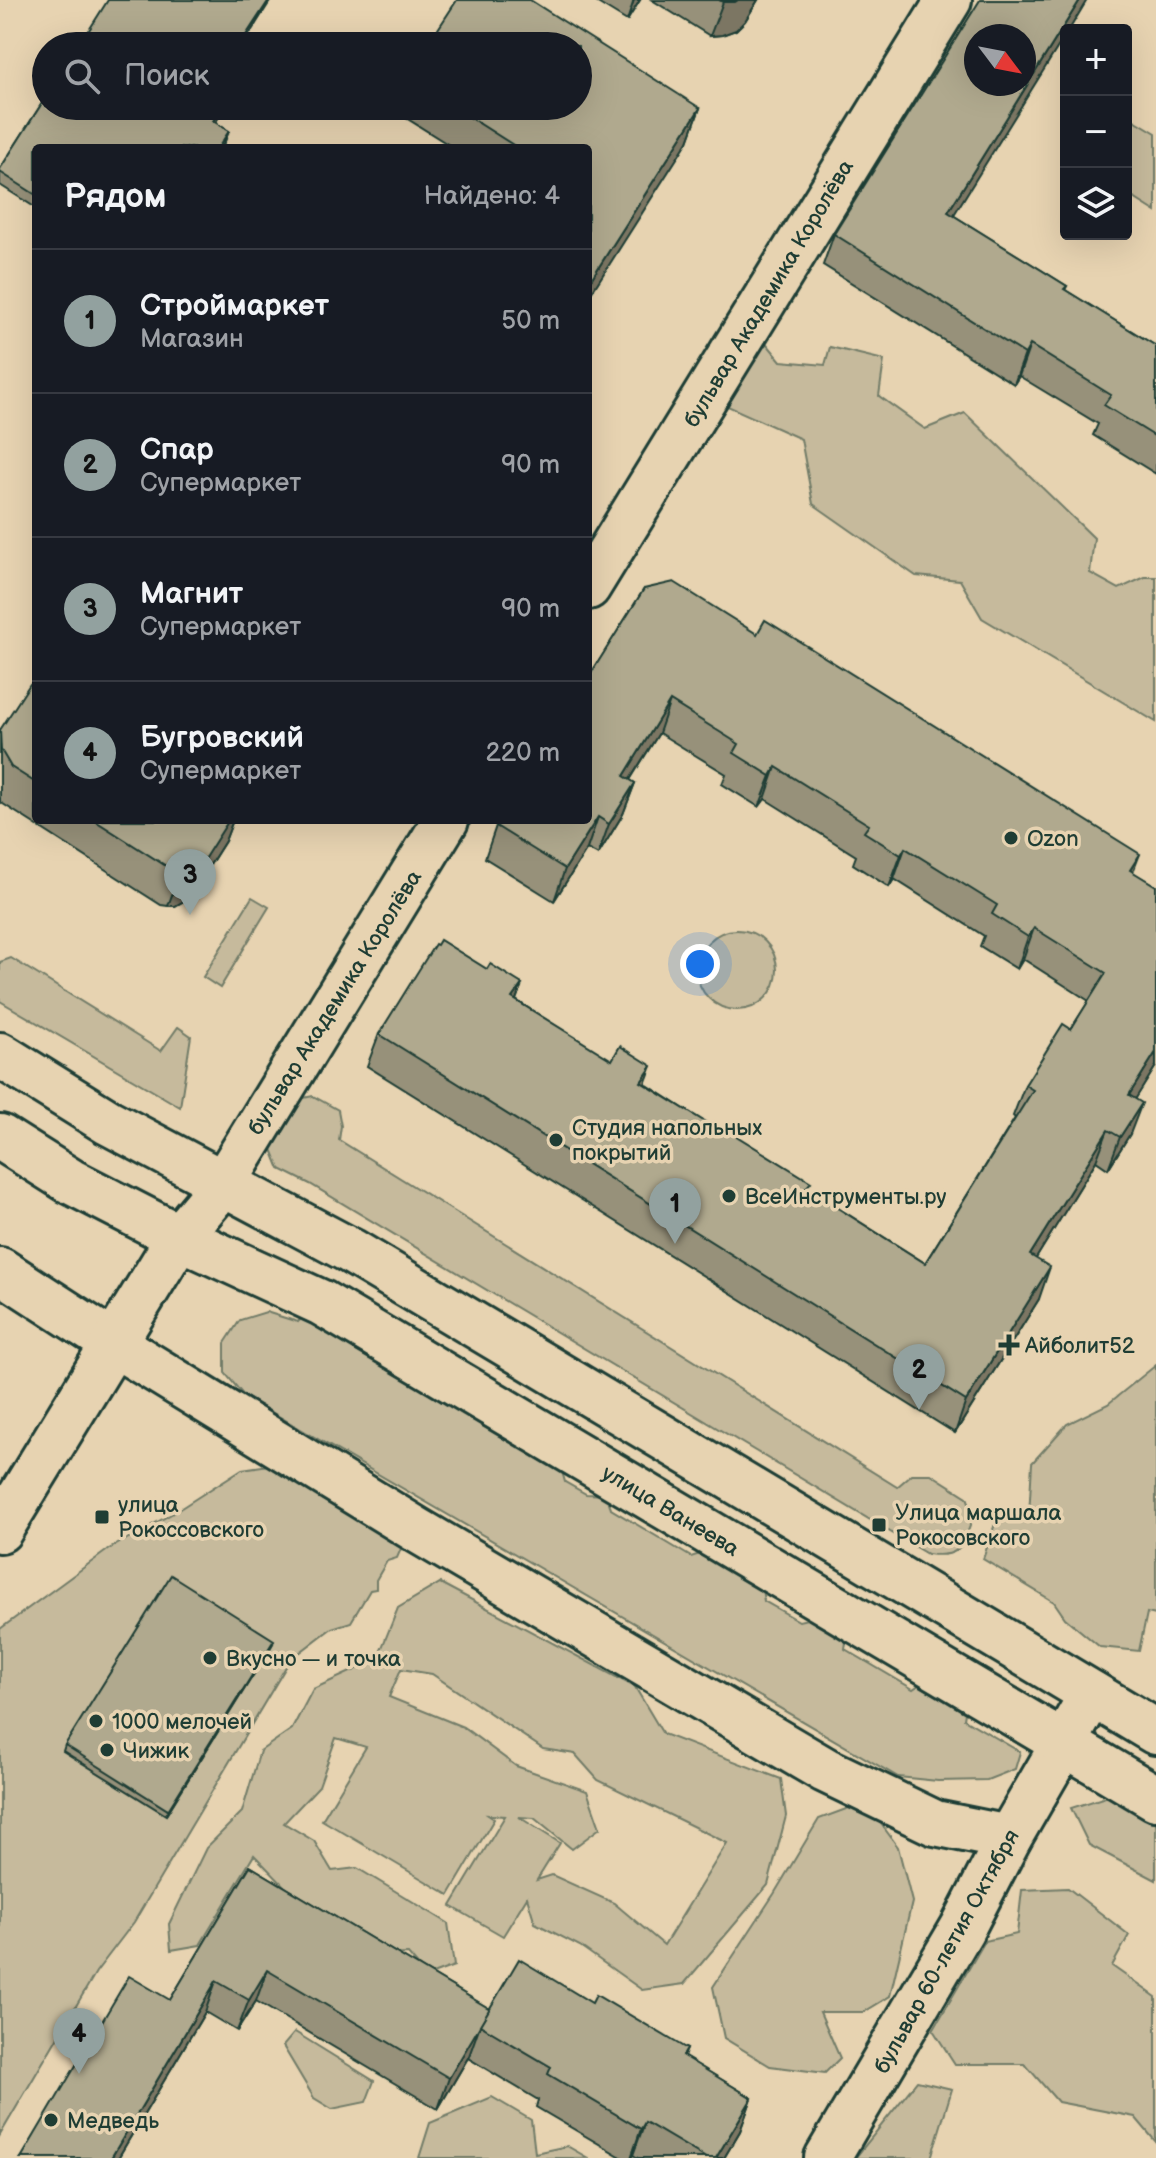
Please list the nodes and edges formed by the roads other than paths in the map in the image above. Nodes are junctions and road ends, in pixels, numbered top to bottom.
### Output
1 (949, 0) edge
2 (592, 580) edge
3 (444, 824) edge
4 (0, 1055) edge
5 (0, 1137) edge
6 (223, 1184) junction
7 (179, 1237) junction
8 (0, 1270) edge
9 (114, 1344) junction
10 (0, 1530) edge
11 (1092, 1694) junction
12 (1156, 1732) edge
13 (1064, 1743) junction
14 (1156, 1798) edge
15 (1009, 1838) junction
16 (827, 2158) edge

1 - 2 street, бульвар Академика Королёва
3 - 6 street, бульвар Академика Королёва
4 - 6 street
5 - 7 street, улица Ванеева
6 - 7 street, бульвар Академика Королёва
6 - 11 street
7 - 9 street, бульвар Академика Королёва
7 - 13 street, улица Ванеева
8 - 9 street
9 - 10 street, бульвар Академика Королёва
9 - 15 street
11 - 12 street
11 - 13 street, бульвар 60-летия Октября
13 - 14 street, улица Ванеева
13 - 15 street, бульвар 60-летия Октября
15 - 16 street, бульвар 60-летия Октября

